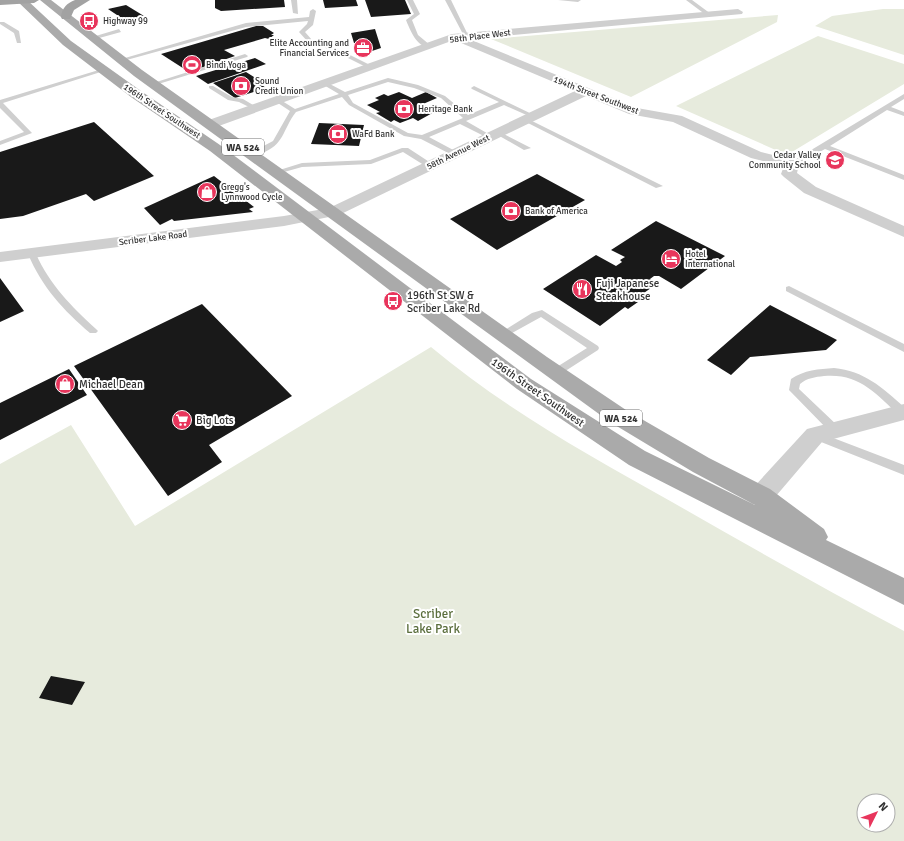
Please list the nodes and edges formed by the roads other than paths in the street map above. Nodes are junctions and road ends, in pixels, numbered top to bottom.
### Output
1 (21, 0) edge
2 (34, 0) edge
3 (45, 0) edge
4 (85, 0) edge
5 (294, 0) edge
6 (410, 0) edge
7 (448, 0) edge
8 (561, 0) edge
9 (578, 0) edge
10 (690, 0) edge
11 (0, 2) edge
12 (313, 11) dead end
13 (738, 12) dead end
14 (296, 13) dead end
15 (708, 14) junction
16 (66, 17) junction
17 (310, 19) junction
18 (2, 23) dead end
19 (119, 31) dead end
20 (467, 36) junction
21 (452, 37) junction
22 (92, 38) junction
23 (19, 42) dead end
24 (428, 46) junction
25 (245, 56) dead end
26 (121, 60) junction
27 (104, 70) junction
28 (369, 71) junction
29 (138, 73) junction
30 (382, 80) junction
31 (324, 83) junction
32 (153, 84) junction
33 (211, 87) dead end
34 (474, 88) dead end
35 (584, 92) junction
36 (343, 94) junction
37 (904, 96) edge
38 (277, 100) junction
39 (0, 103) edge
40 (503, 103) junction
41 (886, 107) junction
42 (255, 108) junction
43 (294, 111) junction
44 (904, 114) edge
45 (529, 118) junction
46 (175, 121) junction
47 (465, 121) junction
48 (211, 124) junction
49 (494, 135) junction
50 (423, 137) junction
51 (0, 143) edge
52 (825, 146) junction
53 (527, 148) dead end
54 (252, 154) junction
55 (454, 154) junction
56 (792, 164) junction
57 (430, 165) junction
58 (277, 172) junction
59 (904, 178) edge
60 (659, 186) dead end
61 (333, 212) junction
62 (306, 218) junction
63 (904, 232) edge
64 (32, 254) junction
65 (0, 257) edge
66 (789, 289) dead end
67 (93, 331) dead end
68 (502, 335) junction
69 (904, 348) edge
70 (556, 373) junction
71 (903, 412) edge
72 (825, 433) junction
73 (637, 458) junction
74 (904, 470) edge
75 (761, 496) junction
76 (854, 568) junction
77 (904, 592) edge

1 - 2 highway
1 - 11 highway
1 - 27 main road, 196th Street Southwest
3 - 16 main road, 196th Street Southwest / WA 524
4 - 16 highway
5 - 14 lane
6 - 24 lane
7 - 20 lane
8 - 9 lane
10 - 15 lane
12 - 17 lane
13 - 15 street, 58th Place West
15 - 20 street, 58th Place West
16 - 22 main road, 196th Street Southwest / WA 524
17 - 26 lane
17 - 28 lane
18 - 23 lane
19 - 22 lane
20 - 21 street, 58th Place West
21 - 24 street, 58th Place West
21 - 35 street, 194th Street Southwest
22 - 26 main road, 196th Street Southwest / WA 524
24 - 28 street, 58th Place West
25 - 32 lane
26 - 29 main road, 196th Street Southwest / WA 524
27 - 29 main road
27 - 39 lane
27 - 46 main road, 196th Street Southwest
28 - 30 lane
28 - 31 street, 58th Place West
29 - 32 main road, 196th Street Southwest / WA 524
30 - 36 lane
30 - 47 lane
31 - 36 lane
31 - 38 street, 58th Place West
32 - 48 main road, 196th Street Southwest / WA 524
33 - 42 lane
34 - 40 lane
35 - 45 street, 58th Avenue West
35 - 56 street, 194th Street Southwest
36 - 43 lane
36 - 50 lane
37 - 41 lane
38 - 42 street, 58th Place West
38 - 43 lane
39 - 51 lane
40 - 45 lane
40 - 47 lane
41 - 44 lane
41 - 52 lane
42 - 48 street, 58th Place West
43 - 54 lane
45 - 49 street, 58th Avenue West
45 - 60 lane
46 - 48 main road
46 - 62 main road, 196th Street Southwest
47 - 49 lane
47 - 50 lane
48 - 54 main road, 196th Street Southwest / WA 524
49 - 53 lane
49 - 55 street, 58th Avenue West
50 - 55 lane
52 - 56 lane
52 - 59 lane
54 - 58 main road, 196th Street Southwest / WA 524
55 - 57 street, 58th Avenue West
56 - 63 street
57 - 58 lane
57 - 61 street, 58th Avenue West
58 - 61 main road, 196th Street Southwest / WA 524
61 - 62 street
61 - 68 main road, 196th Street Southwest / WA 524
62 - 64 street, Scriber Lake Road
62 - 73 main road, 196th Street Southwest
64 - 65 street, Scriber Lake Road
64 - 67 lane
66 - 69 lane
68 - 70 main road, 196th Street Southwest / WA 524
68 - 70 lane
70 - 75 main road, 196th Street Southwest / WA 524
71 - 72 street
71 - 72 lane
72 - 74 lane
72 - 75 street
73 - 75 main road
73 - 76 main road, 196th Street Southwest
75 - 76 main road, 196th Street Southwest / WA 524
76 - 77 main road, 196th Street Southwest / WA 524

